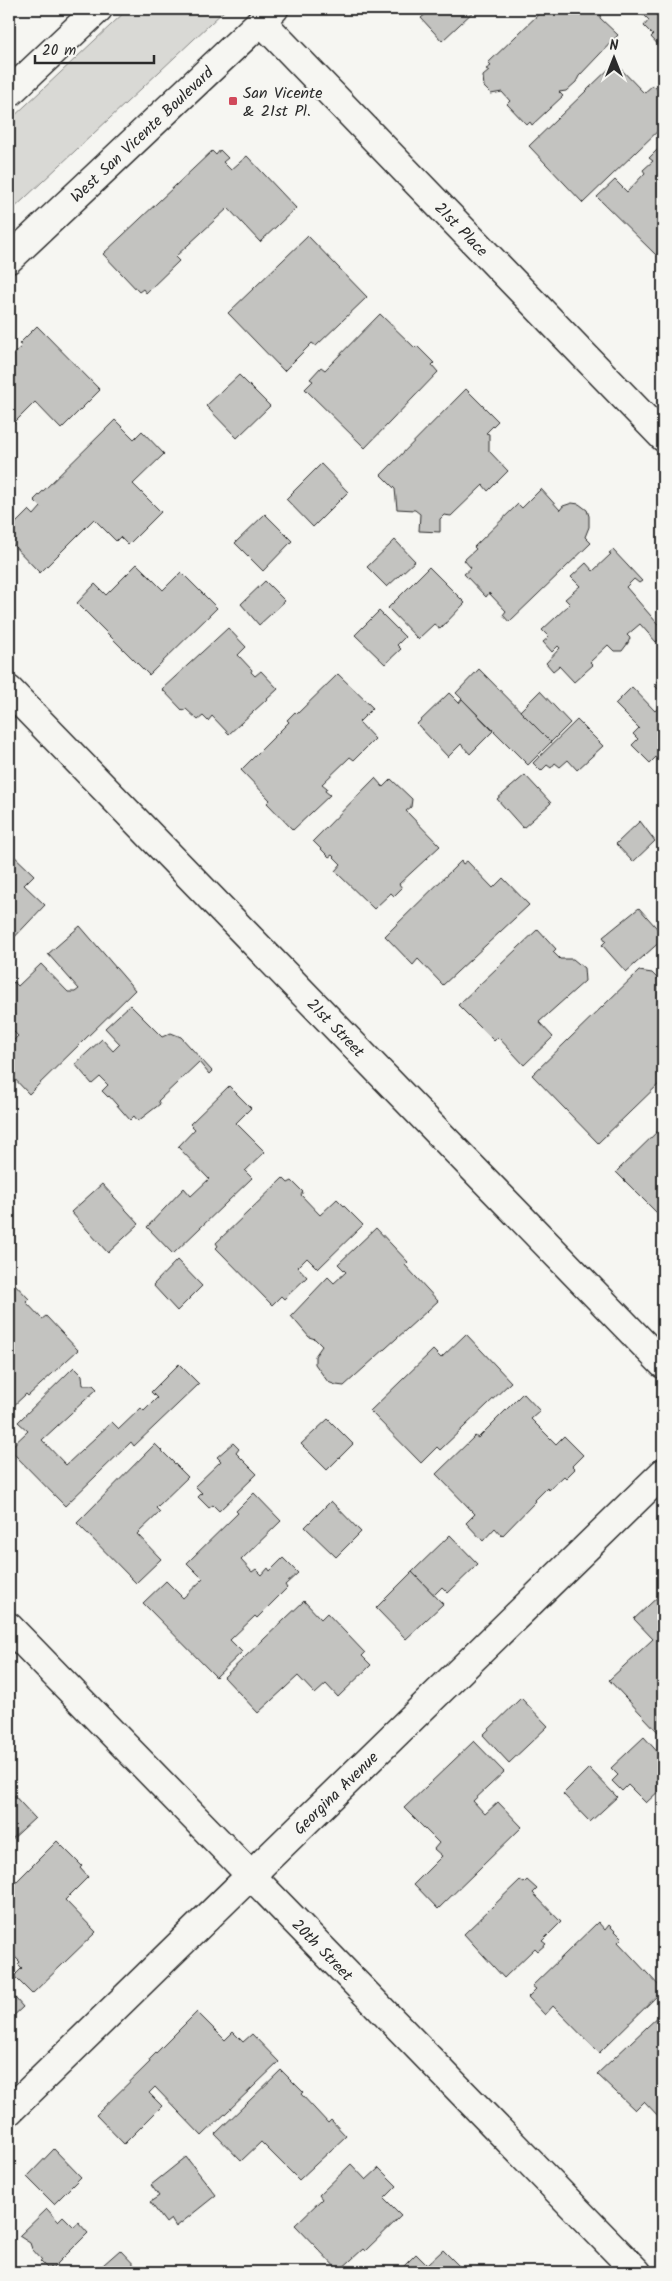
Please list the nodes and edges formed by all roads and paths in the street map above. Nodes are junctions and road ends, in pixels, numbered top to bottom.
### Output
1 (98, 9) edge
2 (267, 15) edge
3 (9, 93) edge
4 (9, 258) edge
5 (663, 437) edge
6 (9, 690) edge
7 (663, 1364) edge
8 (663, 1473) edge
9 (9, 1627) edge
10 (251, 1876) junction
11 (9, 2112) edge
12 (637, 2272) edge

1 - 3 street
2 - 4 street, West San Vicente Boulevard
2 - 5 street, 21st Place
6 - 7 street, 21st Street
8 - 10 street, Georgina Avenue
9 - 10 street, 20th Street
10 - 11 street, Georgina Avenue
10 - 12 street, 20th Street

